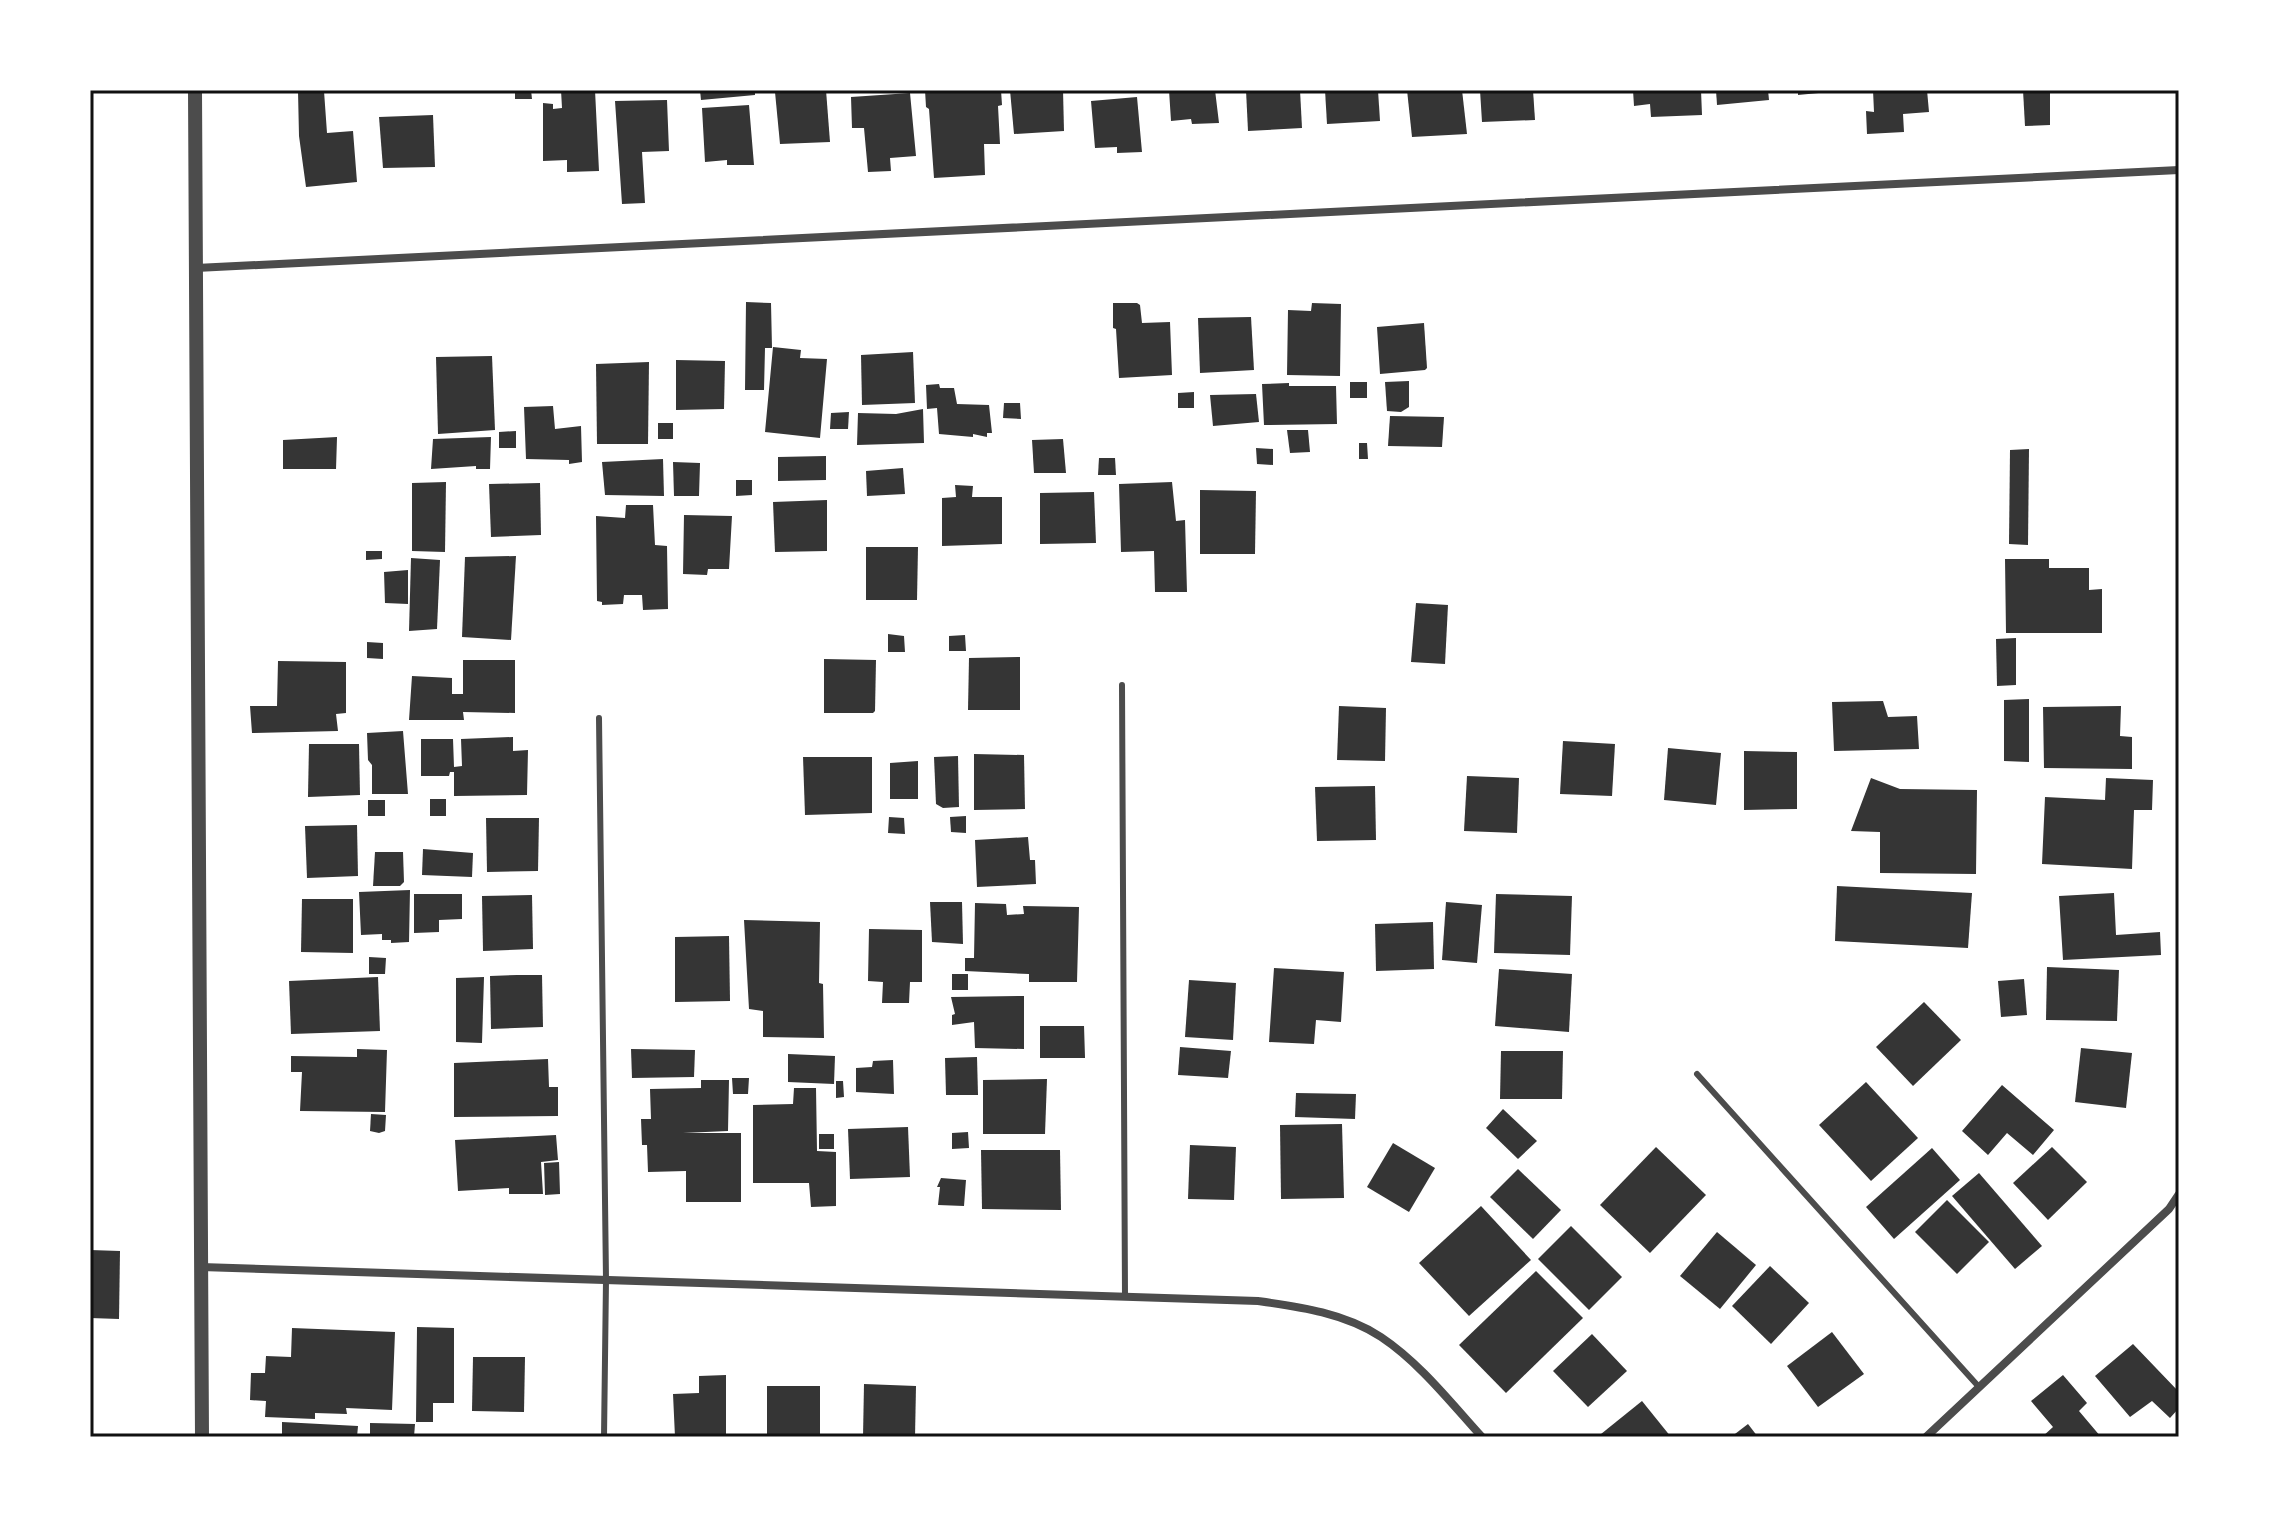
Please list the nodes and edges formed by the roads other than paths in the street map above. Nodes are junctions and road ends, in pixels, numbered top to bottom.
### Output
1 (195, 90) edge
2 (2179, 170) edge
3 (196, 268) junction
4 (1122, 685) dead end
5 (599, 718) dead end
6 (1697, 1074) dead end
7 (2179, 1194) edge
8 (201, 1267) junction
9 (606, 1280) junction
10 (1125, 1297) junction
11 (1979, 1387) junction
12 (202, 1437) edge
13 (604, 1437) edge
14 (1482, 1437) edge
15 (1926, 1437) edge

1 - 3 street
2 - 3 street
3 - 8 street
4 - 10 lane
5 - 9 lane
6 - 11 lane
7 - 11 street
8 - 9 street
8 - 12 street
9 - 10 street
9 - 13 lane
10 - 14 street
11 - 15 street

